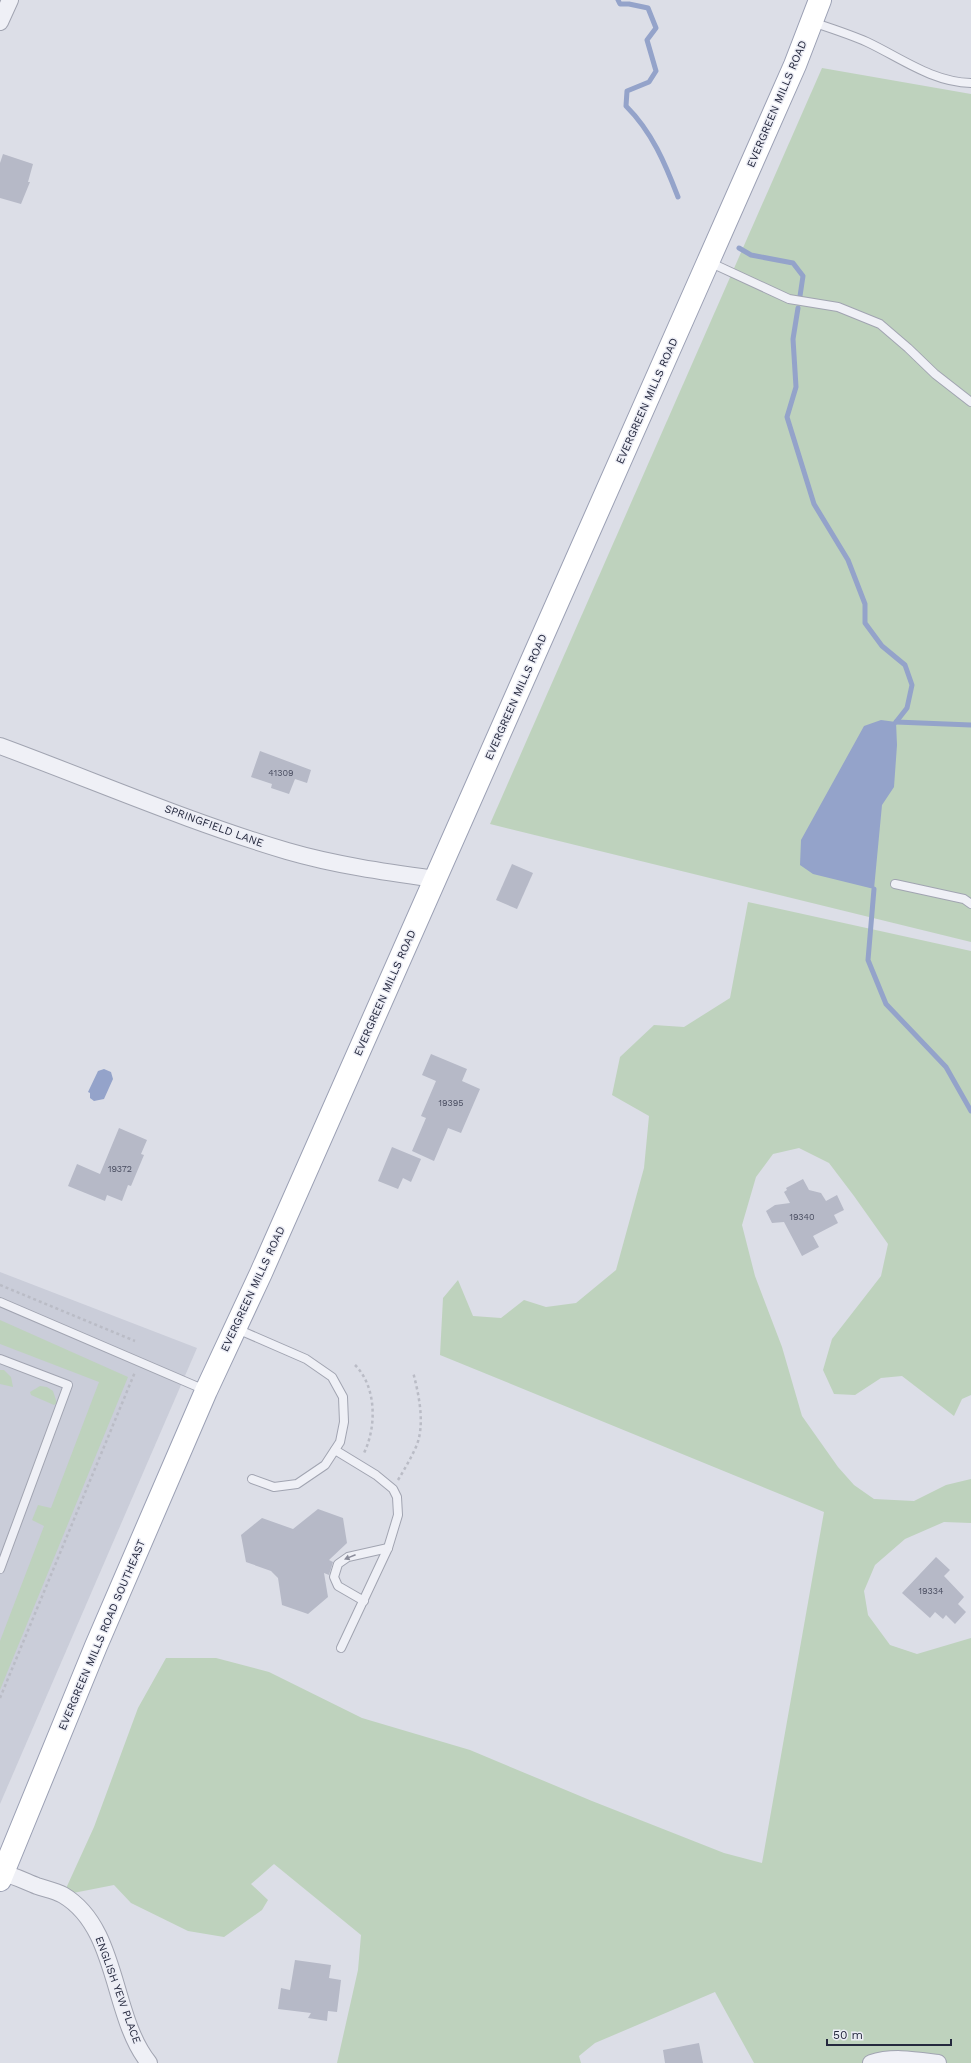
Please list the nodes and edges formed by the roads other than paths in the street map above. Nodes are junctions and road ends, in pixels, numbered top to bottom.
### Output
1 (10, 0) edge
2 (820, 0) edge
3 (811, 21) junction
4 (0, 22) edge
5 (971, 83) edge
6 (708, 262) junction
7 (971, 402) edge
8 (0, 746) edge
9 (435, 879) junction
10 (895, 884) dead end
11 (971, 904) edge
12 (0, 1302) edge
13 (236, 1328) junction
14 (0, 1360) edge
15 (206, 1391) junction
16 (335, 1450) junction
17 (252, 1479) dead end
18 (388, 1548) junction
19 (0, 1569) edge
20 (364, 1601) junction
21 (341, 1648) dead end
22 (1, 1874) edge
23 (150, 2063) edge
24 (871, 2063) edge
25 (938, 2063) edge

1 - 4 street
2 - 3 main road, EVERGREEN MILLS ROAD
3 - 5 lane
3 - 6 main road, EVERGREEN MILLS ROAD
6 - 7 lane
6 - 9 main road, EVERGREEN MILLS ROAD
8 - 9 street, SPRINGFIELD LANE
9 - 13 main road, EVERGREEN MILLS ROAD
10 - 11 lane
12 - 15 lane
13 - 15 main road, EVERGREEN MILLS ROAD
13 - 16 lane
14 - 19 lane
15 - 22 main road, EVERGREEN MILLS ROAD SOUTHEAST
16 - 17 lane
16 - 18 lane
18 - 20 lane
18 -> 20 lane
20 - 21 lane
22 - 23 street, ENGLISH YEW PLACE
24 - 25 street

